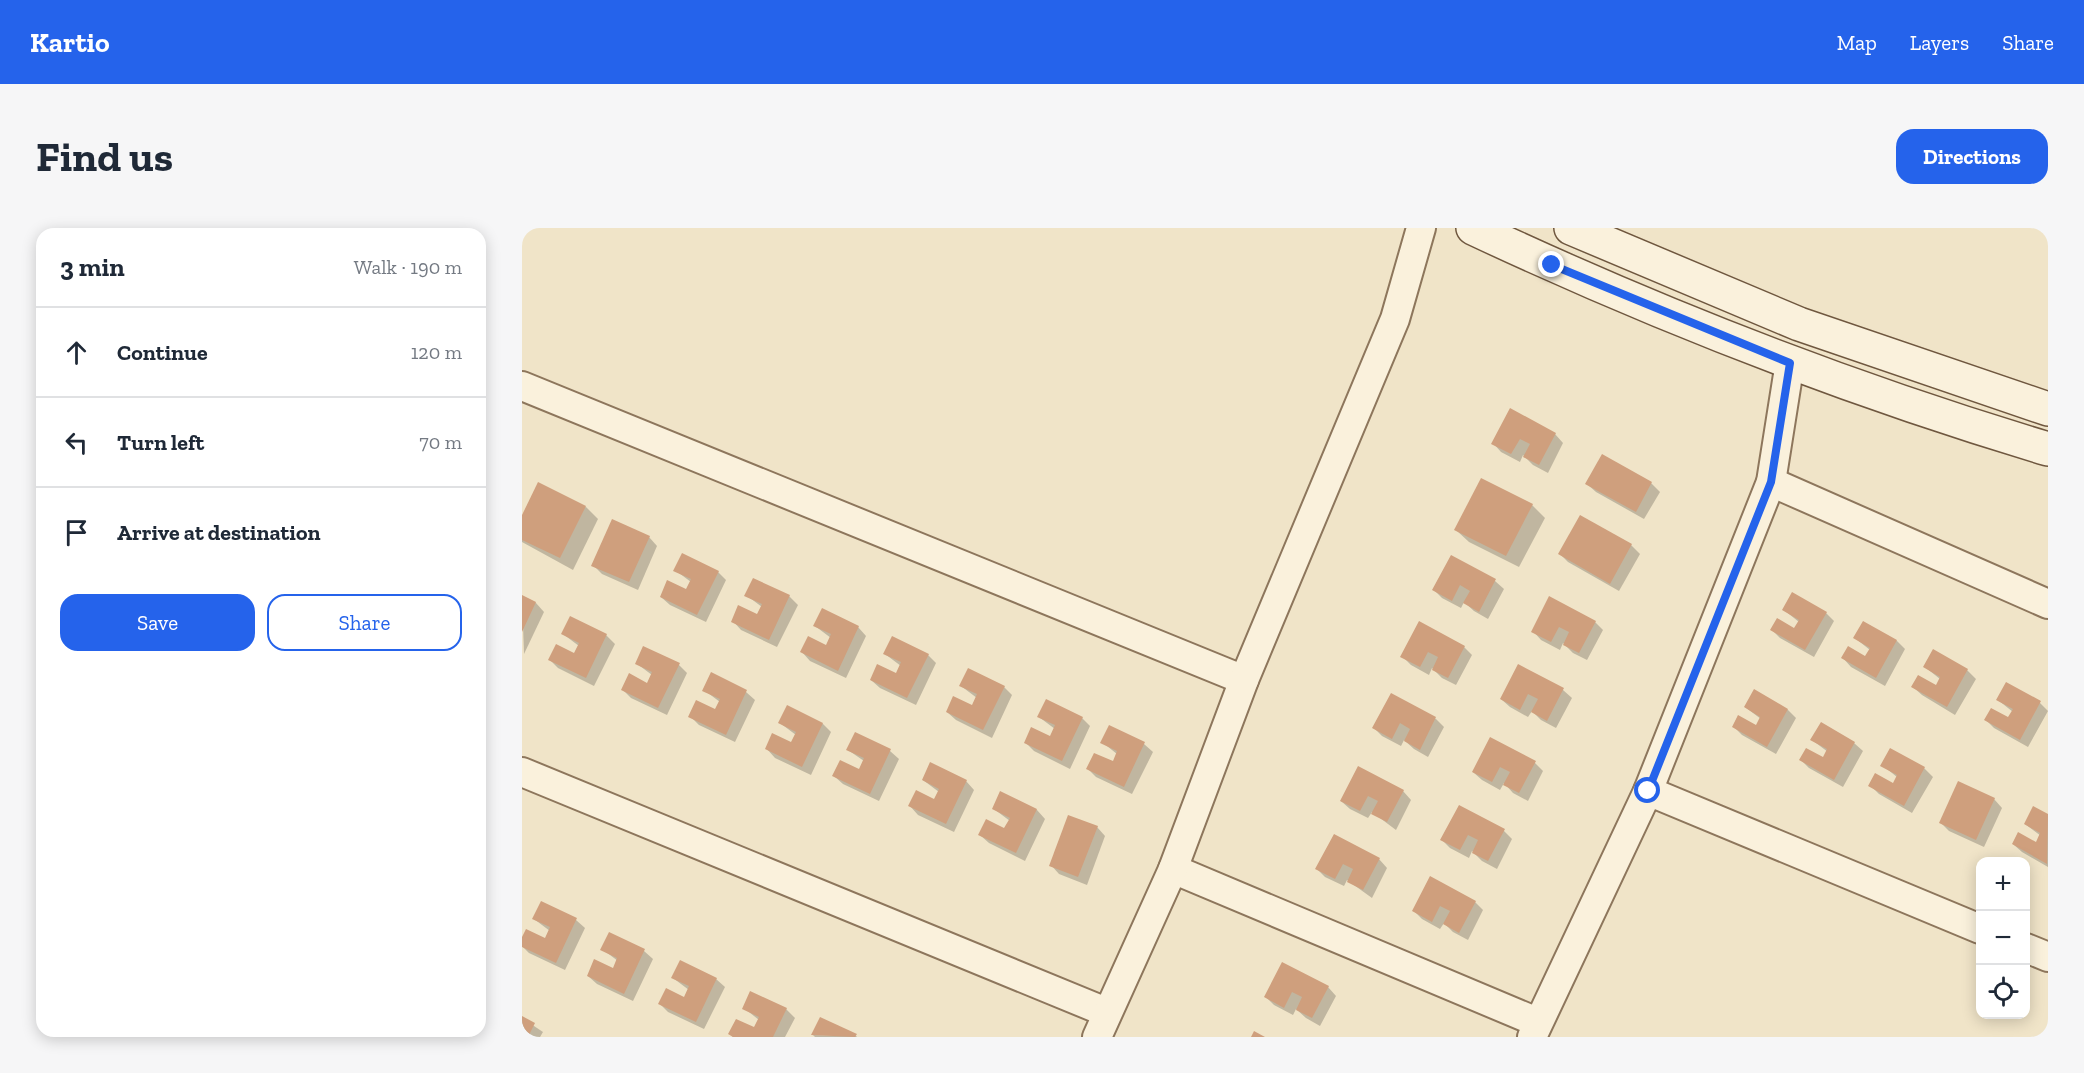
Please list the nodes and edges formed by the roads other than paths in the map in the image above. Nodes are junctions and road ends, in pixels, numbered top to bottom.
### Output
1 (1421, 228) edge
2 (1473, 228) edge
3 (1571, 228) edge
4 (1790, 363) junction
5 (522, 386) edge
6 (2048, 409) edge
7 (2048, 448) edge
8 (1771, 482) junction
9 (2048, 604) edge
10 (1244, 680) junction
11 (522, 772) edge
12 (1648, 791) junction
13 (1173, 869) junction
14 (1976, 927) edge
15 (2030, 950) edge
16 (2048, 957) edge
17 (1102, 1025) edge
18 (1534, 1030) edge

1 - 10 street
2 - 4 main road
3 - 6 main road
4 - 7 main road
4 - 8 street
5 - 10 street
8 - 9 street
8 - 12 street
10 - 13 street
11 - 17 street
12 - 14 street
12 - 18 street
13 - 17 street
13 - 18 street
15 - 16 street

